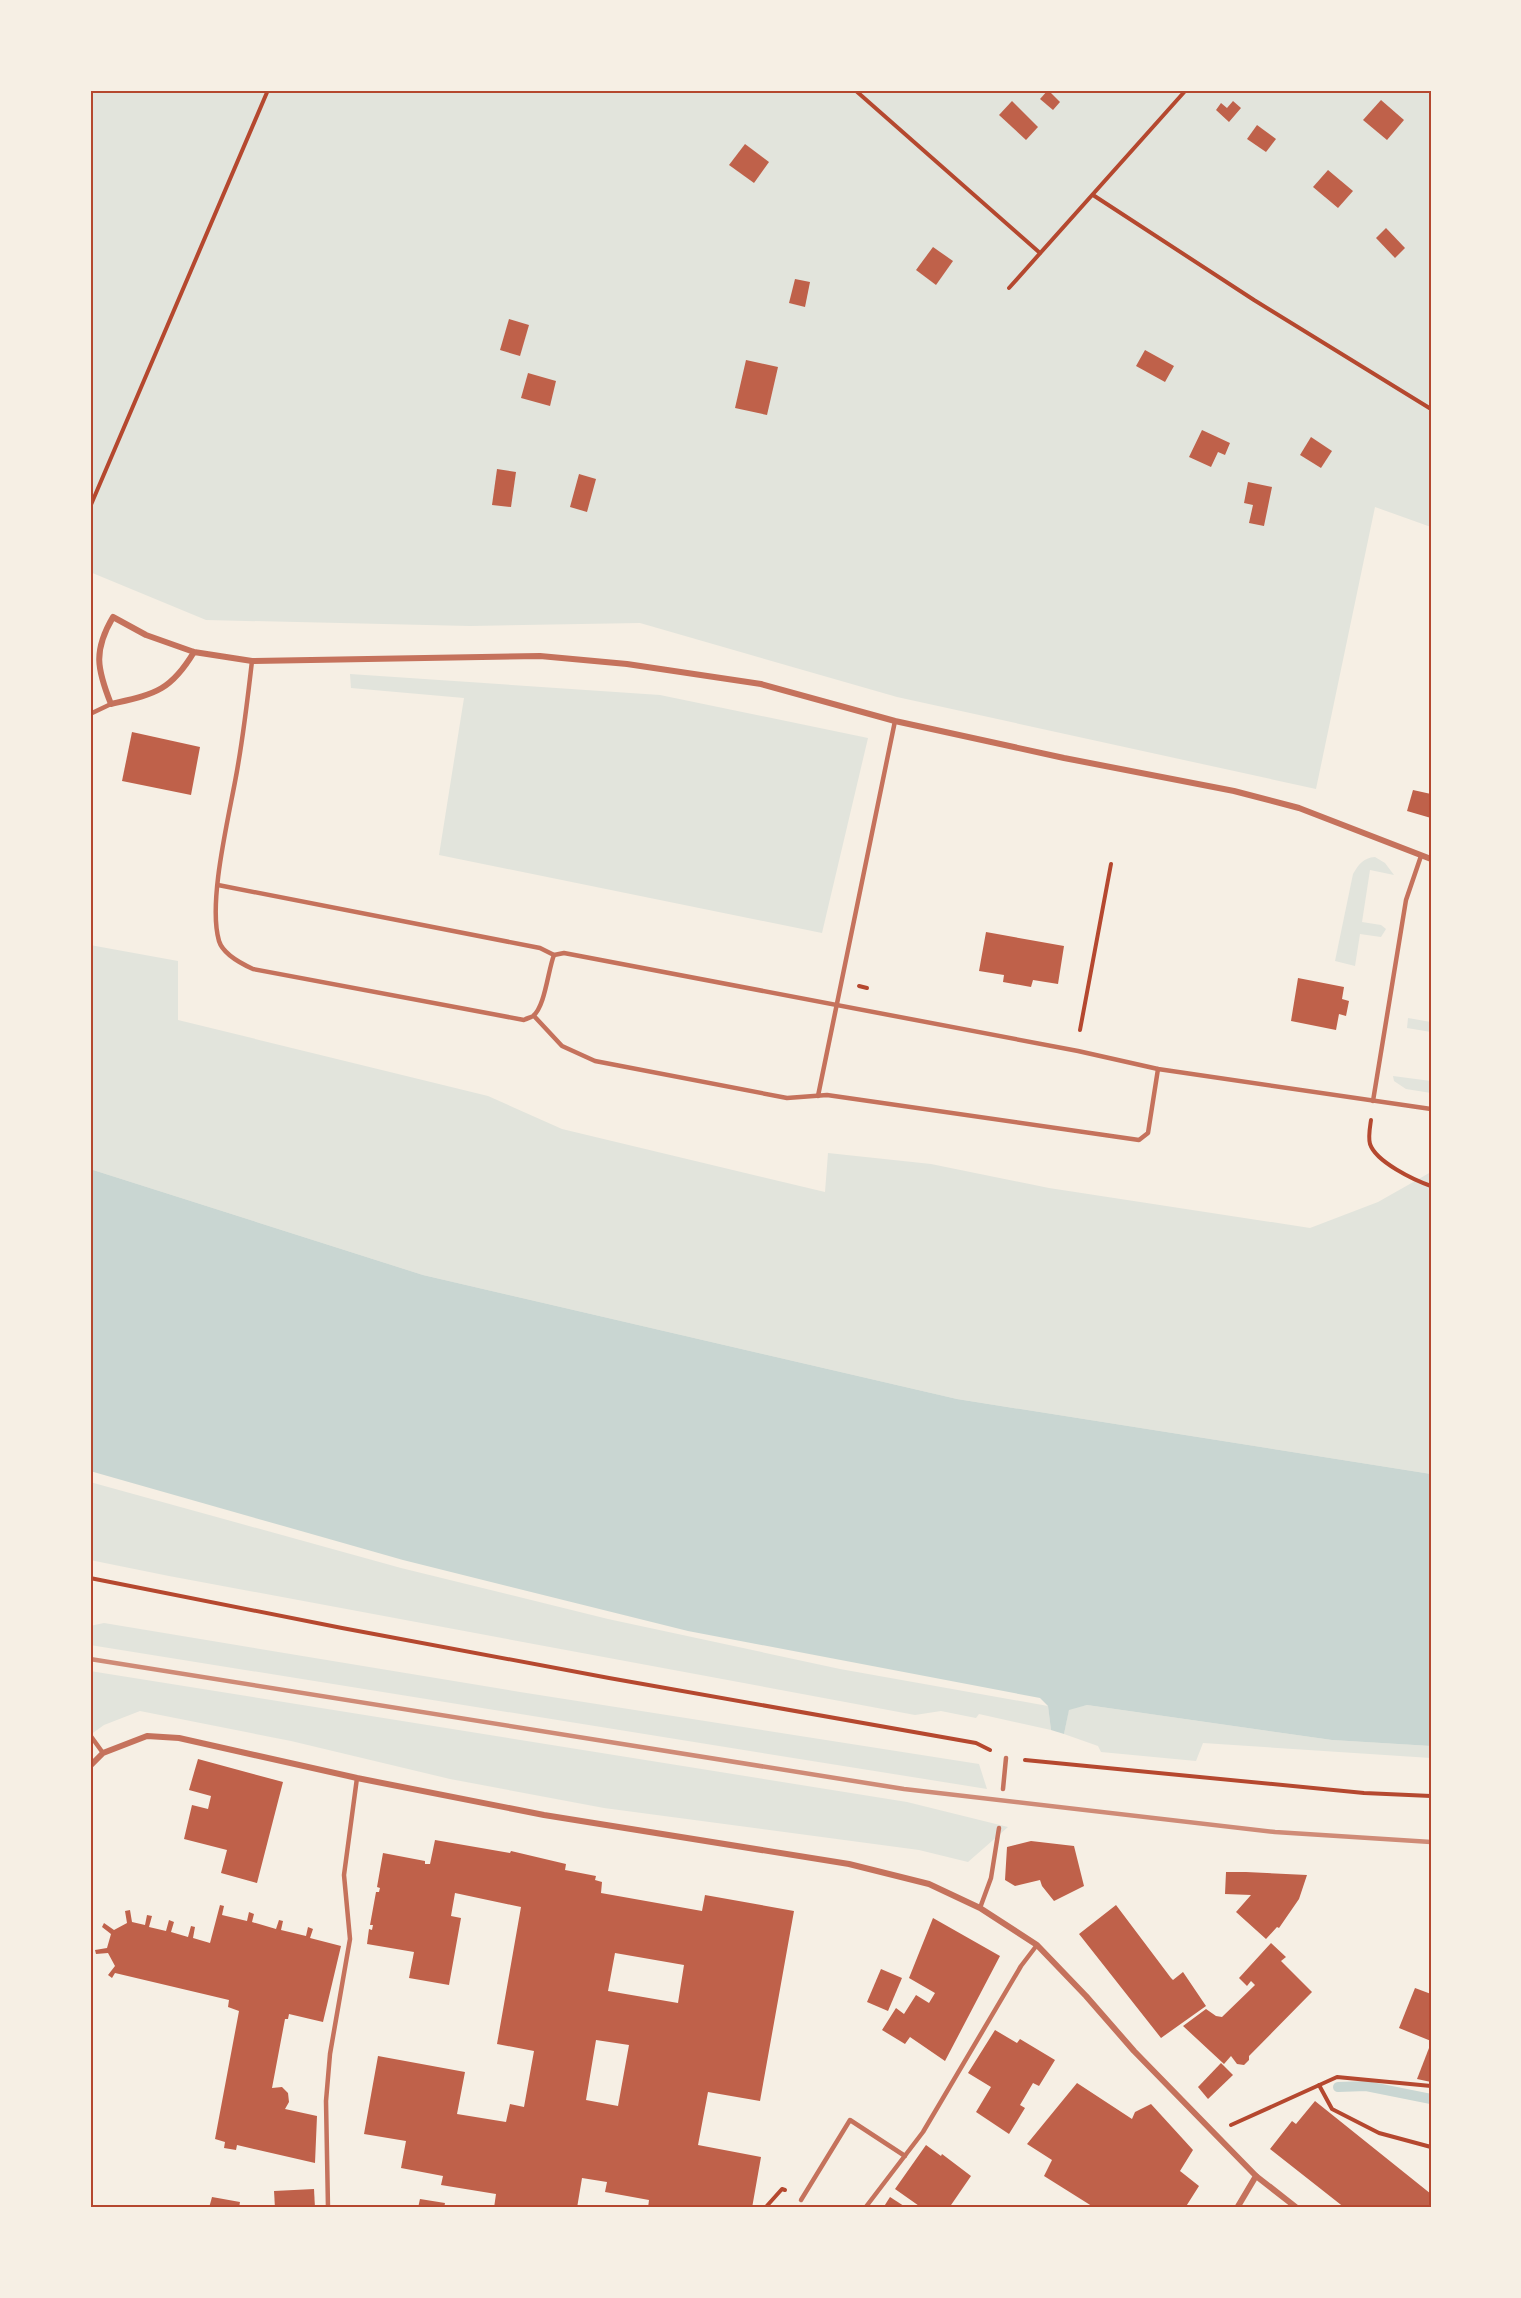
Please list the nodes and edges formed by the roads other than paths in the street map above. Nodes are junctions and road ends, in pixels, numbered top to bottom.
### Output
1 (194, 652) junction
2 (252, 661) junction
3 (111, 704) junction
4 (90, 714) edge
5 (895, 721) junction
6 (1421, 856) junction
7 (1431, 859) edge
8 (218, 885) junction
9 (554, 955) junction
10 (836, 1005) junction
11 (534, 1016) junction
12 (1158, 1069) junction
13 (818, 1096) junction
14 (1373, 1101) junction
15 (1431, 1109) edge
16 (90, 1735) edge
17 (103, 1753) junction
18 (1005, 1758) road end
19 (90, 1766) edge
20 (357, 1778) junction
21 (1003, 1789) dead end
22 (999, 1828) dead end
23 (980, 1908) junction
24 (1037, 1945) junction
25 (905, 2156) junction
26 (1256, 2176) junction
27 (801, 2200) dead end
28 (328, 2208) edge
29 (865, 2208) edge
30 (1237, 2208) edge
31 (1297, 2208) edge

1 - 2 street
1 - 3 street
1 - 3 street
2 - 5 street
2 - 8 lane
3 - 4 lane
5 - 6 street
5 - 10 lane
6 - 7 street
6 - 14 lane
8 - 9 lane
8 - 11 lane
9 - 10 lane
9 - 11 lane
10 - 12 lane
10 - 13 lane
11 - 13 lane
12 - 13 lane
12 - 14 lane
14 - 15 lane
16 - 17 lane
17 - 19 street
17 - 20 street
18 - 21 lane
20 - 23 street
20 - 28 lane
22 - 23 lane
23 - 24 street
24 - 25 lane
24 - 26 street
25 - 27 lane
25 - 29 lane
26 - 30 street
26 - 31 street

